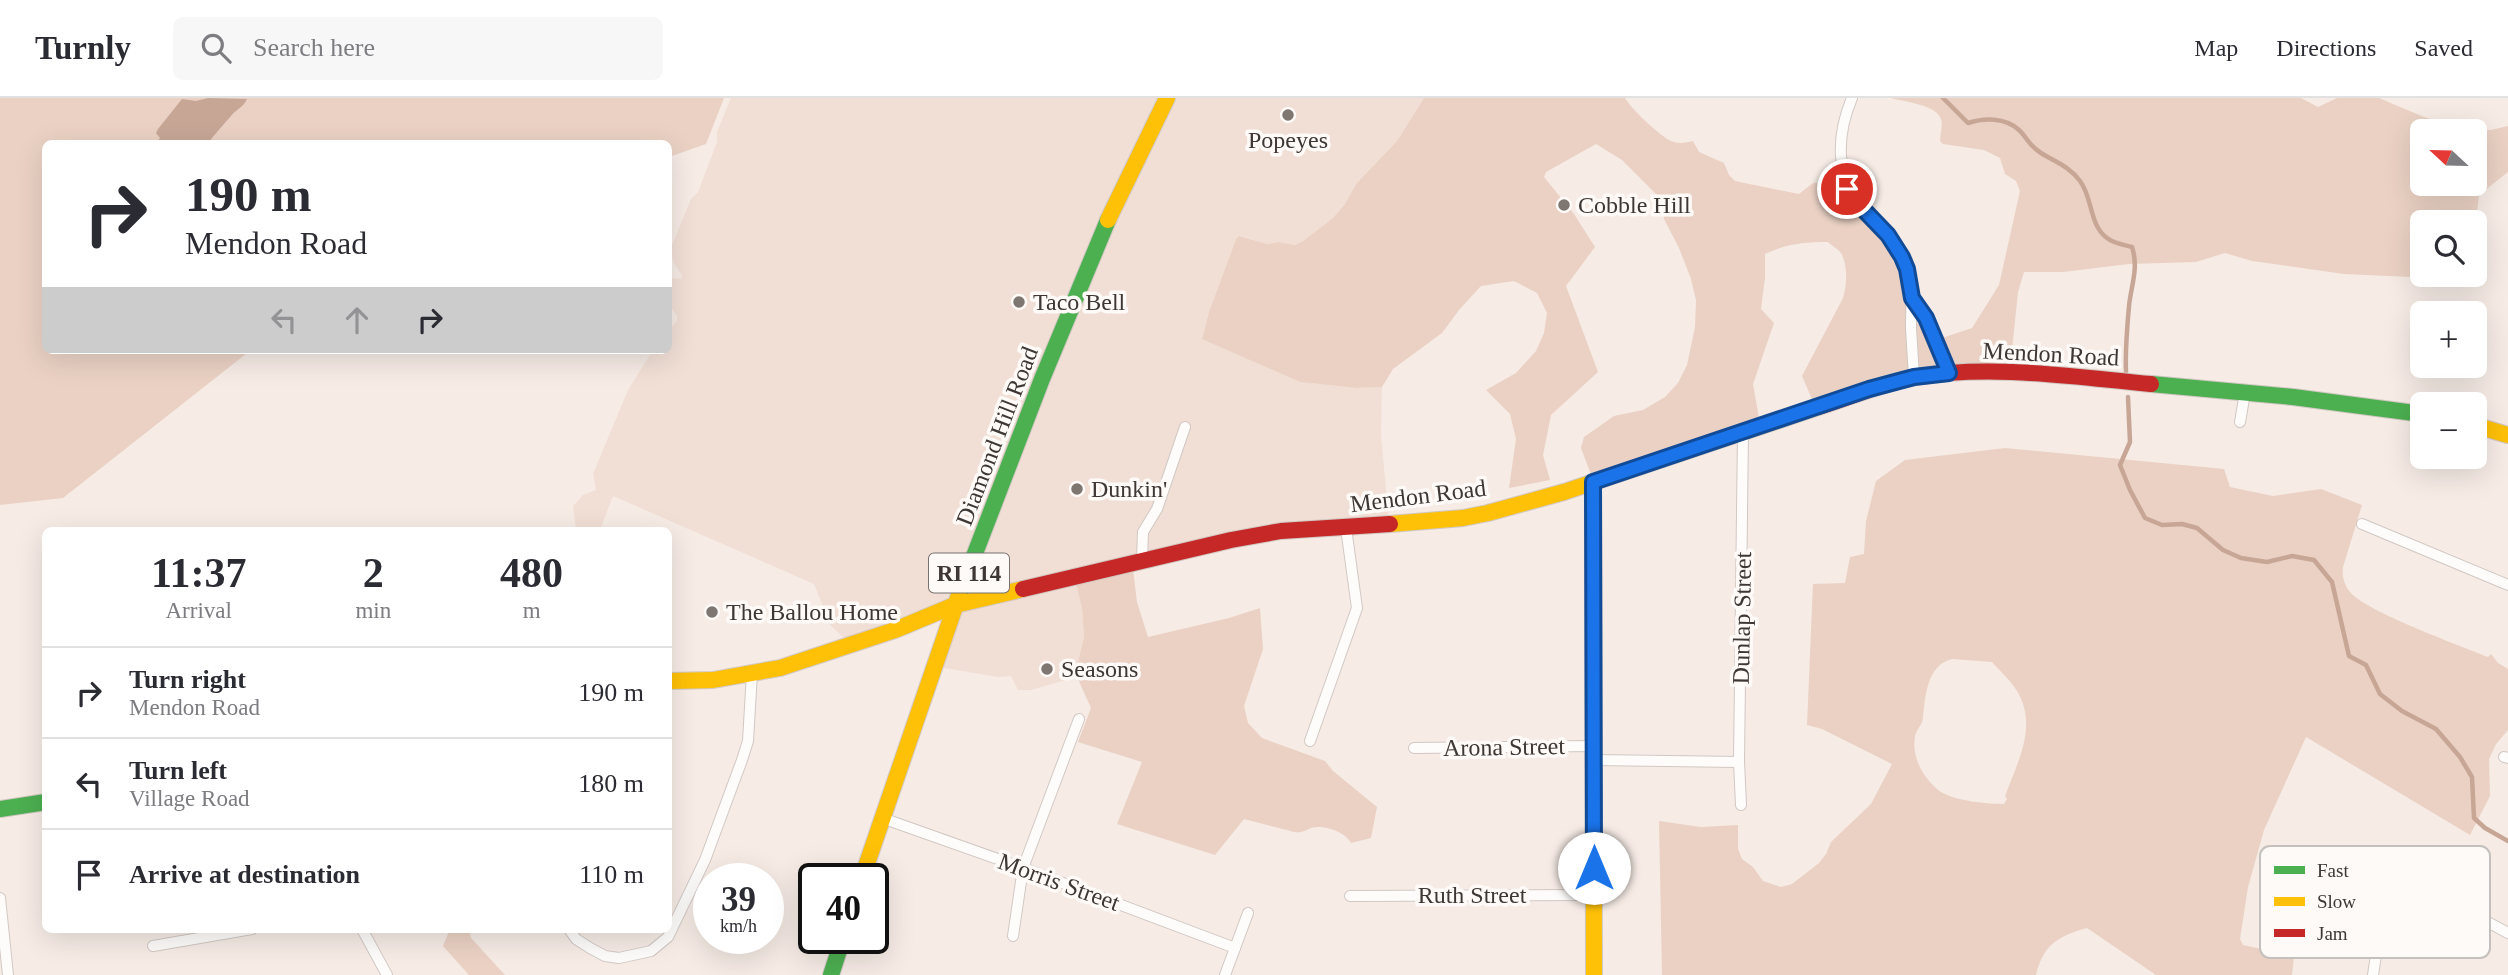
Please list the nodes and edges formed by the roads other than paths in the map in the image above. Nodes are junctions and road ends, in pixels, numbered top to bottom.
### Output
1 (1167, 98) edge
2 (1852, 98) edge
3 (1912, 298) junction
4 (1949, 373) junction
5 (1914, 377) junction
6 (2245, 393) junction
7 (2410, 413) edge
8 (2240, 422) dead end
9 (1185, 426) dead end
10 (2487, 429) edge
11 (1743, 431) junction
12 (2508, 435) edge
13 (1593, 482) junction
14 (2362, 524) dead end
15 (1346, 528) junction
16 (1142, 559) junction
17 (2508, 584) edge
18 (956, 605) junction
19 (752, 673) junction
20 (672, 681) edge
21 (1079, 719) dead end
22 (1310, 741) dead end
23 (1414, 748) dead end
24 (1594, 753) junction
25 (1739, 762) junction
26 (42, 803) edge
27 (1741, 805) dead end
28 (0, 808) edge
29 (883, 818) junction
30 (867, 863) edge
31 (1023, 868) junction
32 (1594, 895) junction
33 (1350, 896) dead end
34 (0, 898) edge
35 (1248, 913) dead end
36 (2490, 924) edge
37 (672, 931) edge
38 (228, 933) edge
39 (364, 933) edge
40 (572, 933) edge
41 (671, 933) edge
42 (2508, 933) edge
43 (1013, 936) dead end
44 (153, 946) dead end
45 (1234, 948) junction
46 (838, 954) edge
47 (8, 975) edge
48 (387, 975) edge
49 (831, 975) edge
50 (1225, 975) edge
51 (1594, 975) edge

1 - 18 main road, Diamond Hill Road / RI 114
2 - 3 street
3 - 4 street
3 - 5 street
4 - 5 main road, Mendon Road
4 - 6 main road, Mendon Road
5 - 11 main road, Mendon Road
6 - 7 main road, Mendon Road
6 - 8 street
9 - 16 street
10 - 12 main road
11 - 13 main road, Mendon Road
11 - 25 street, Dunlap Street
13 - 15 main road, Mendon Road
13 - 24 main road
14 - 17 street
15 - 16 main road, Mendon Road
15 - 22 street
16 - 18 main road, Mendon Road
18 - 19 main road, Mendon Road
18 - 29 main road, Diamond Hill Road / RI 114
19 - 20 main road, Mendon Road
19 - 37 street
21 - 31 street
23 - 24 street, Arona Street
24 - 25 street, Arona Street
24 - 32 main road
25 - 27 street, Dunlap Street
26 - 28 main road
29 - 30 main road, Diamond Hill Road / RI 114
29 - 31 street, Morris Street
31 - 43 street
31 - 45 street, Morris Street
32 - 33 street, Ruth Street
32 - 51 main road
34 - 47 street
35 - 45 street
36 - 42 street
38 - 44 street
39 - 48 street
40 - 41 street
45 - 50 street
46 - 49 main road

